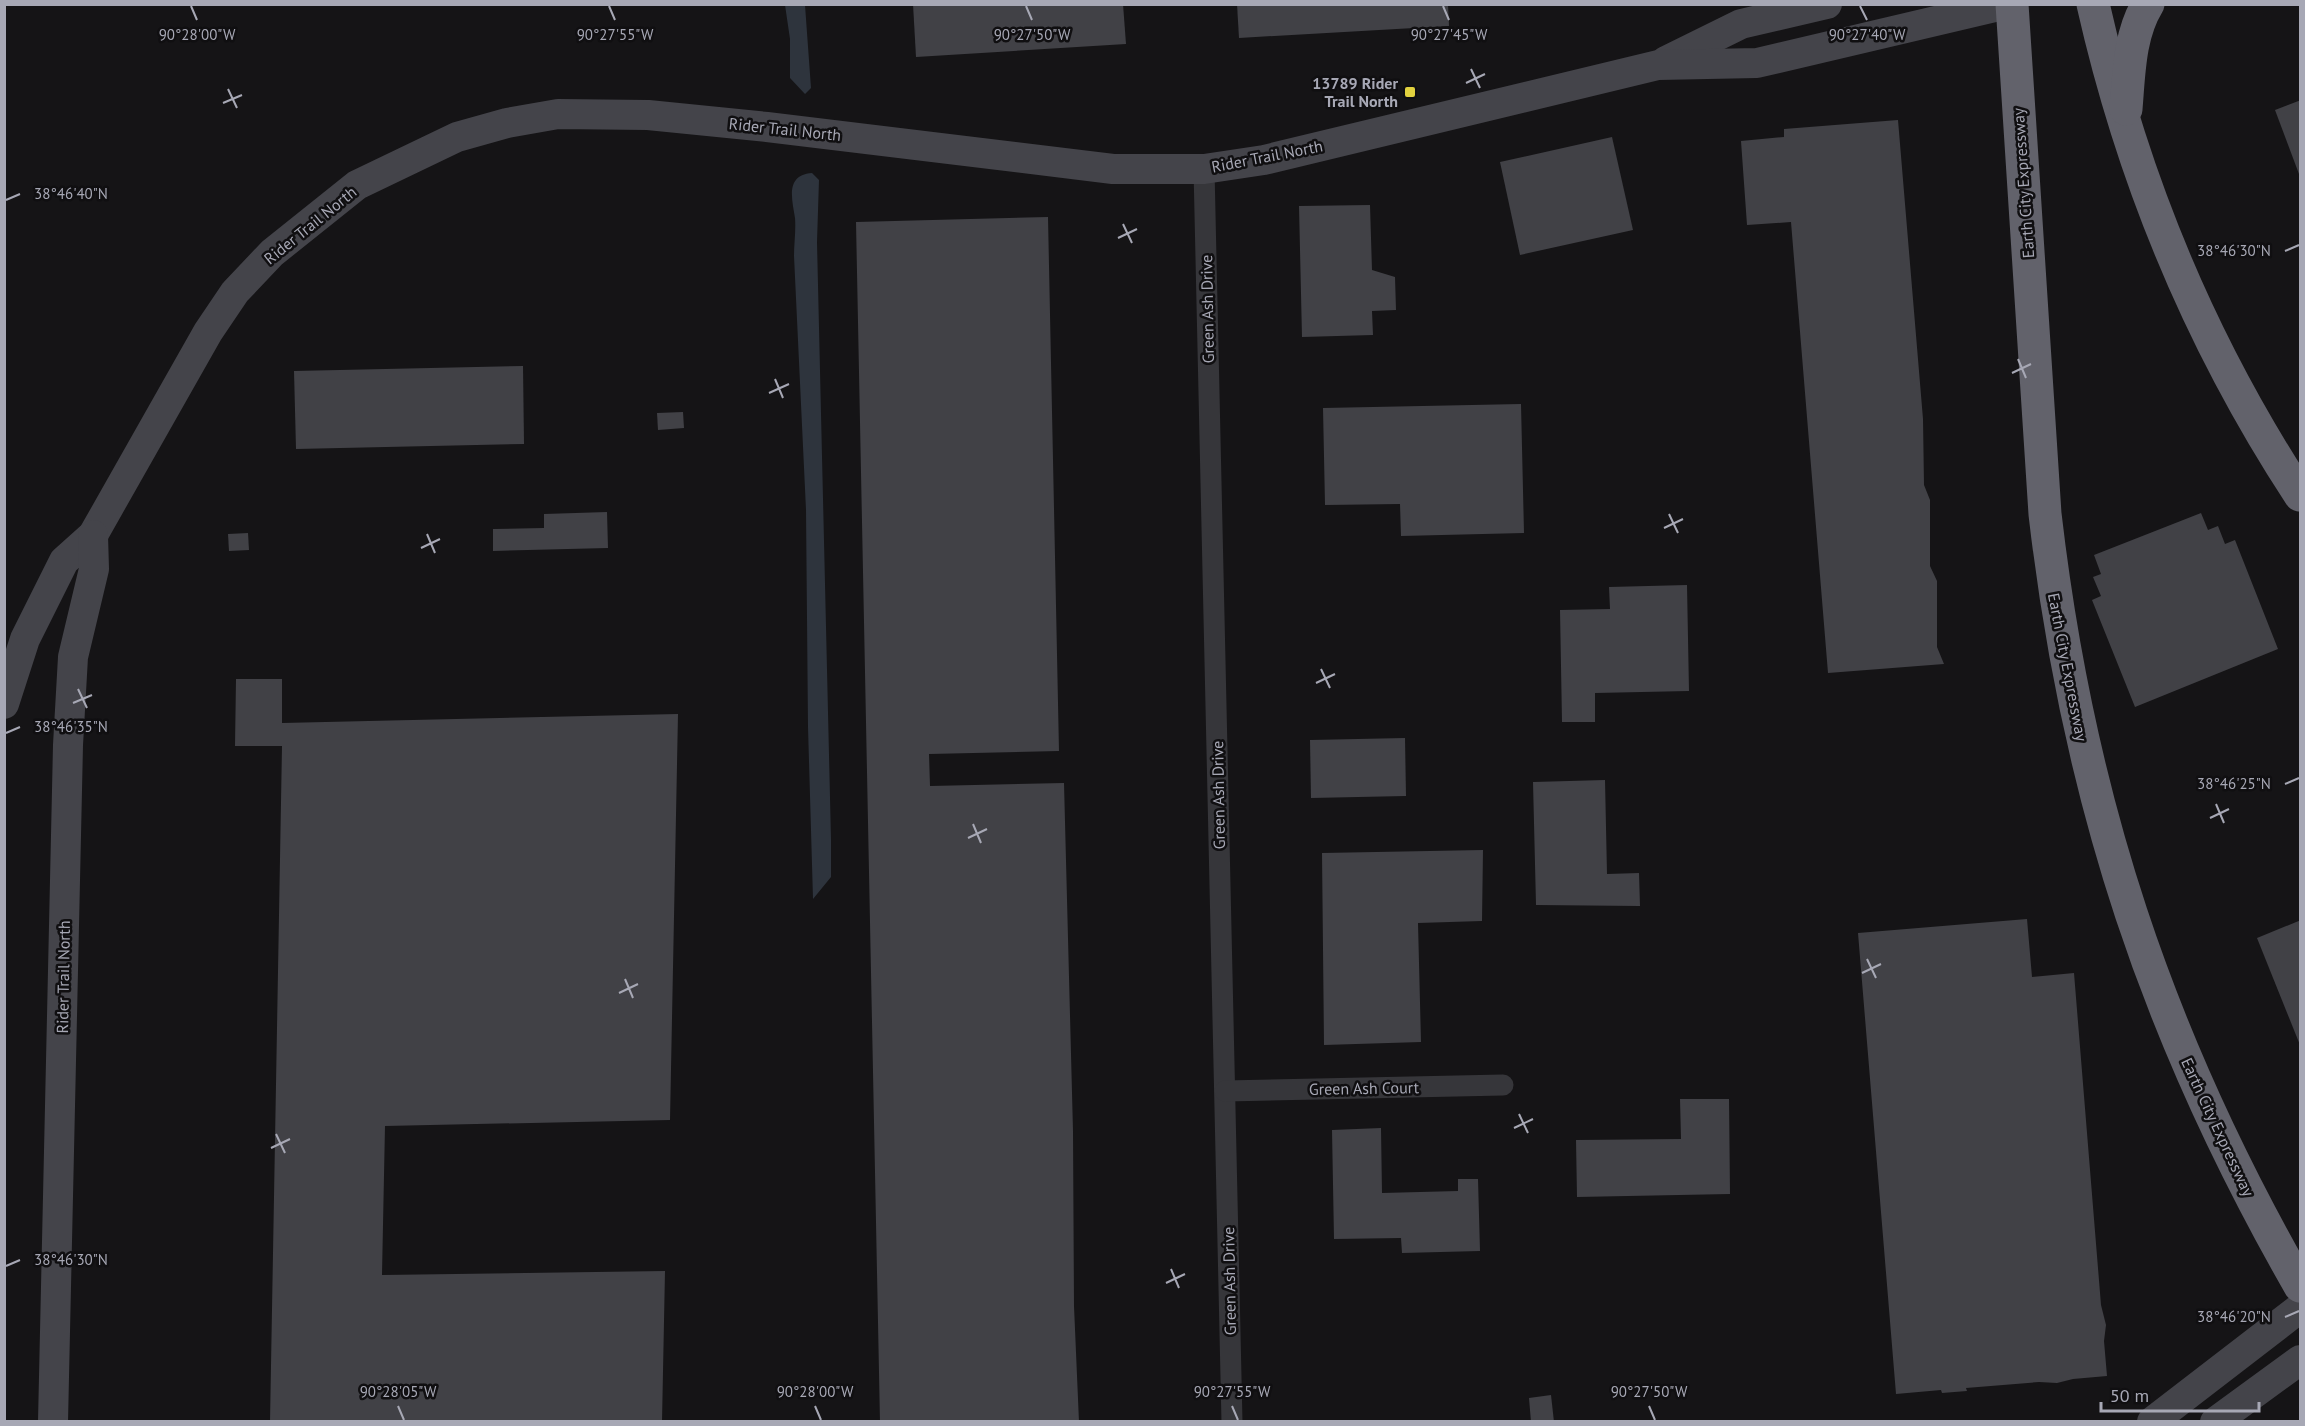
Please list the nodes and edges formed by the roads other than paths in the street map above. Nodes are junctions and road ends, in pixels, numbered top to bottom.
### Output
1 (1827, 4) edge
2 (2010, 4) edge
3 (2093, 4) edge
4 (2148, 4) edge
5 (1658, 65) junction
6 (2124, 129) junction
7 (1204, 169) junction
8 (2301, 495) edge
9 (93, 535) junction
10 (4, 704) edge
11 (1503, 1085) dead end
12 (1225, 1091) junction
13 (2301, 1286) edge
14 (2301, 1308) edge
15 (2301, 1360) edge
16 (53, 1422) edge
17 (1232, 1422) edge
18 (2152, 1422) edge
19 (2215, 1422) edge

1 - 5 street, Rider Trail North
2 - 5 street, Rider Trail North
2 - 13 highway, Earth City Expressway
3 - 6 highway
4 - 6 highway
5 - 7 street, Rider Trail North
6 - 8 highway
7 - 9 street, Rider Trail North
7 - 12 street, Green Ash Drive
9 - 10 street, Rider Trail North
9 - 16 street, Rider Trail North
11 - 12 street, Green Ash Court
12 - 17 street, Green Ash Drive
14 - 18 street
15 - 19 street

